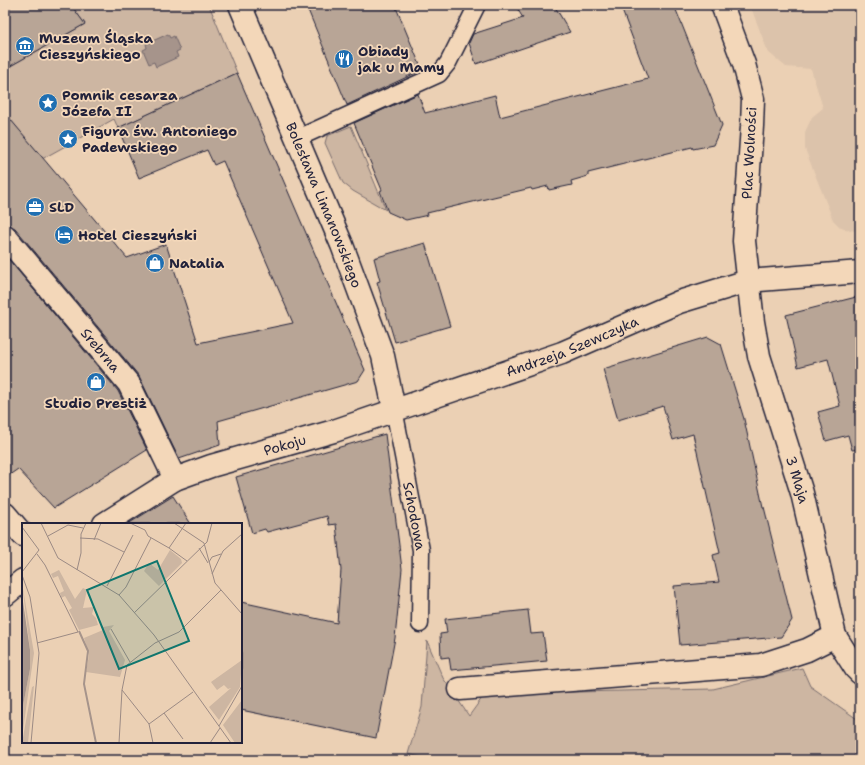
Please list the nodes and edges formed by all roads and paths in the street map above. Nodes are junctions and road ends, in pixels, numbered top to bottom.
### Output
1 (240, 5) edge
2 (476, 5) edge
3 (722, 5) edge
4 (298, 138) junction
5 (5, 236) edge
6 (860, 272) edge
7 (748, 281) junction
8 (394, 410) junction
9 (175, 479) junction
10 (5, 514) edge
11 (106, 523) edge
12 (22, 534) edge
13 (22, 581) edge
14 (5, 595) edge
15 (420, 624) dead end
16 (835, 636) junction
17 (860, 673) edge
18 (460, 689) dead end

1 - 4 street, Bolesława Limanowskiego
2 - 4 lane
3 - 7 street, Plac Wolności
4 - 8 street, Bolesława Limanowskiego
5 - 9 street, Srebrna
6 - 7 street, Andrzeja Szewczyka
7 - 8 street, Andrzeja Szewczyka
7 - 16 street, 3 Maja
8 - 9 street, Pokoju
8 - 15 lane, Schodowa
9 - 11 street, Pokoju
10 - 12 street
13 - 14 street
16 - 17 street, 3 Maja
16 - 18 street

